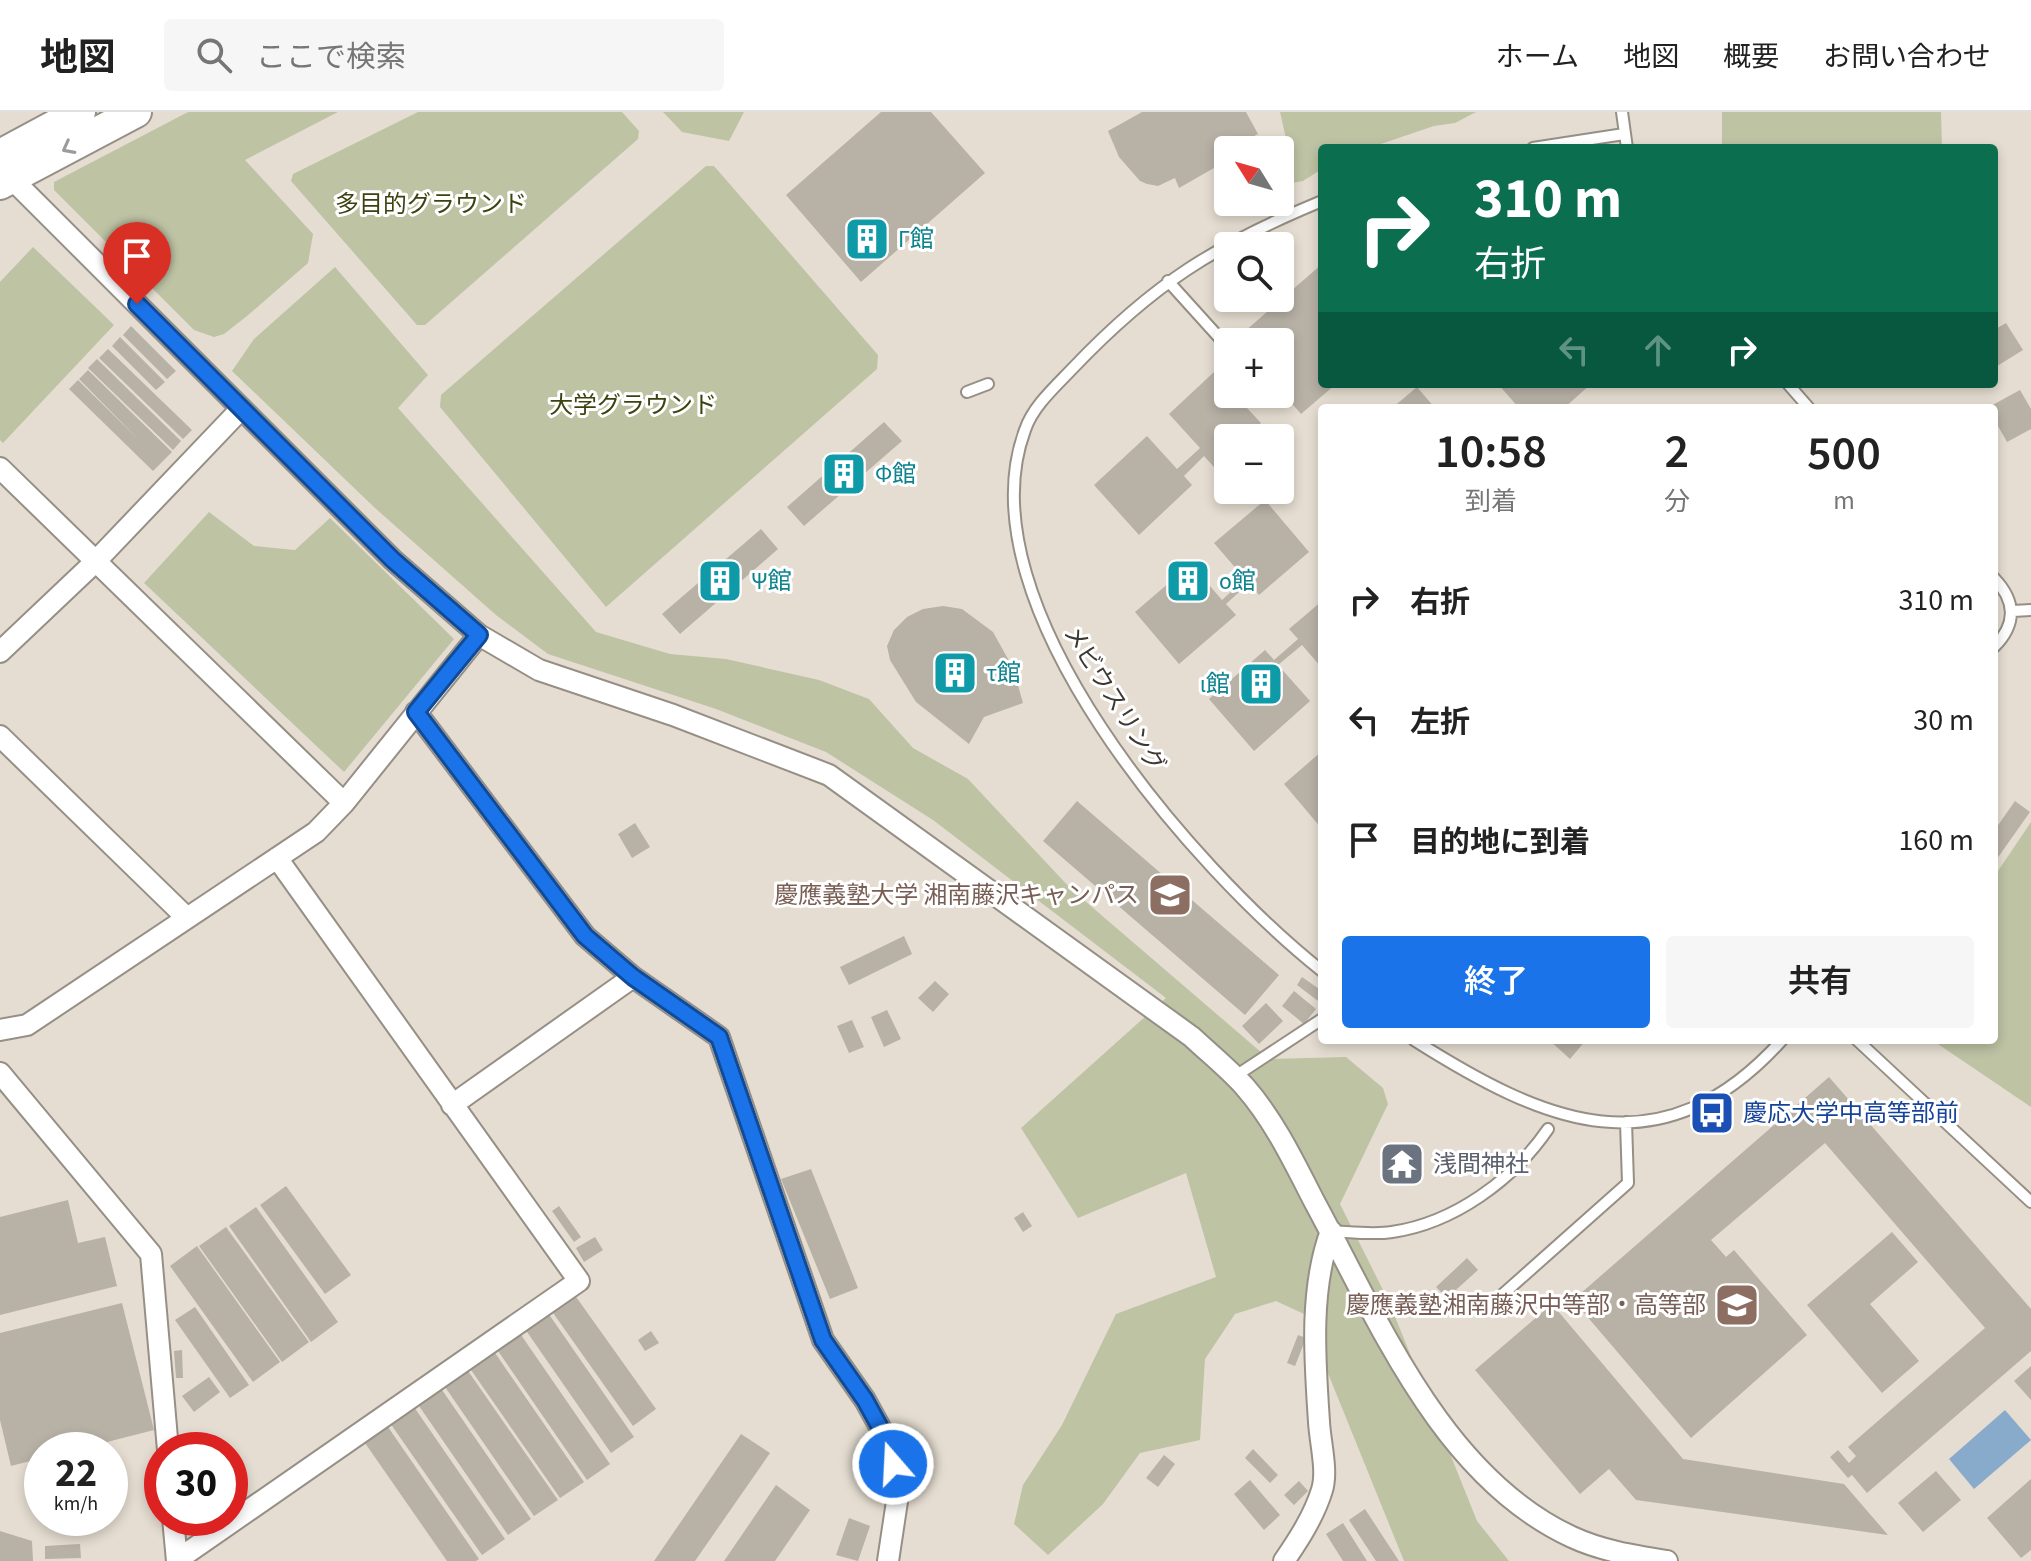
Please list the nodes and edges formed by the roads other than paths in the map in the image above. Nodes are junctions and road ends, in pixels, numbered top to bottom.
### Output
1 (80, 112) edge
2 (136, 112) edge
3 (1622, 112) edge
4 (1624, 134) junction
5 (1559, 144) edge
6 (1626, 144) edge
7 (3, 171) edge
8 (1318, 203) edge
9 (1168, 281) junction
10 (1214, 332) edge
11 (988, 384) dead end
12 (1792, 388) edge
13 (967, 392) dead end
14 (1806, 404) edge
15 (241, 409) junction
16 (0, 468) edge
17 (95, 562) junction
18 (1998, 583) edge
19 (2031, 610) edge
20 (2013, 611) junction
21 (479, 635) junction
22 (1998, 641) edge
23 (0, 652) edge
24 (416, 712) junction
25 (0, 736) edge
26 (344, 803) junction
27 (277, 858) junction
28 (186, 917) junction
29 (1318, 967) edge
30 (633, 977) junction
31 (1318, 1022) edge
32 (0, 1030) edge
33 (1421, 1044) edge
34 (1778, 1044) edge
35 (1861, 1044) edge
36 (0, 1073) edge
37 (1234, 1077) junction
38 (452, 1105) junction
39 (1626, 1122) junction
40 (1548, 1129) dead end
41 (2031, 1202) edge
42 (1331, 1231) junction
43 (1484, 1311) dead end
44 (166, 1432) edge
45 (175, 1536) edge
46 (177, 1560) edge
47 (888, 1561) edge
48 (1284, 1561) edge
49 (1667, 1561) edge

1 - 7 street
2 -> 7 street
3 - 4 lane
4 - 5 lane
4 - 6 lane
7 - 15 street
8 - 9 lane, メビウスリング
9 - 10 lane
9 - 29 lane, メビウスリング
11 - 13 lane
12 - 14 lane
15 - 17 street
15 - 21 street
16 - 17 street
17 - 23 street
17 - 26 street
18 - 20 lane
19 - 20 lane
20 - 22 lane
21 - 24 street
21 - 37 street
24 - 26 street
24 - 30 street
25 - 28 street
26 - 27 street
27 - 28 street
27 - 38 street
28 - 32 street
30 - 38 street
30 - 47 street
31 - 37 lane
33 - 39 lane
34 - 39 lane
35 - 41 lane
36 - 44 street
37 - 42 street
38 - 46 street
39 - 43 lane
40 - 42 lane
42 - 48 street
42 - 49 street
45 - 46 street

